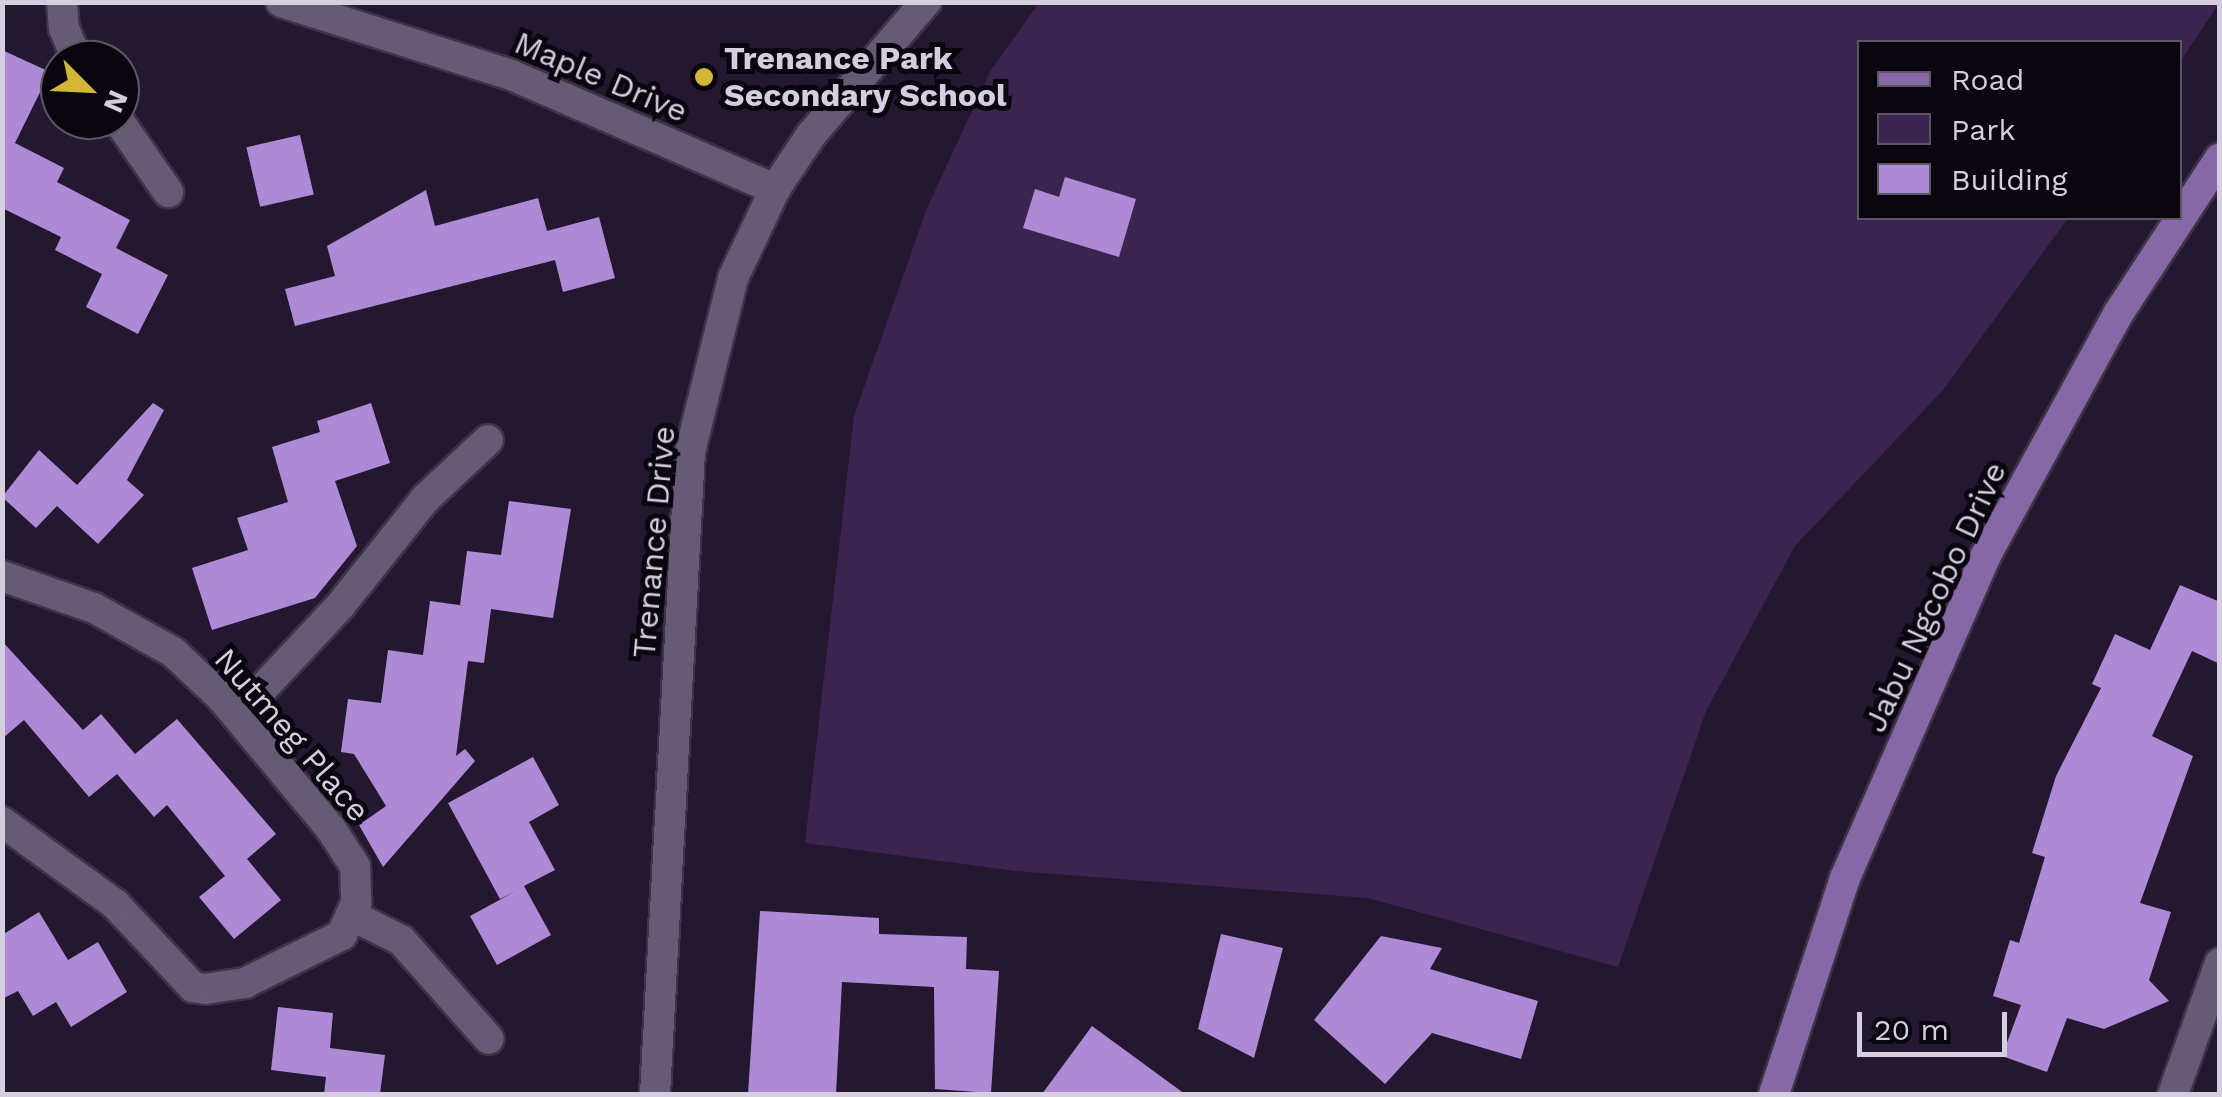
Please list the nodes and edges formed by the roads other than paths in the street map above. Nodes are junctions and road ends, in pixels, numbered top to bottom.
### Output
1 (62, 2) edge
2 (281, 2) edge
3 (926, 2) edge
4 (68, 40) edge
5 (132, 140) edge
6 (2220, 158) edge
7 (775, 189) junction
8 (168, 192) dead end
9 (2182, 216) edge
10 (2179, 220) edge
11 (488, 440) dead end
12 (2, 576) edge
13 (237, 716) junction
14 (2, 822) edge
15 (350, 915) junction
16 (2220, 963) edge
17 (489, 1039) dead end
18 (655, 1094) edge
19 (1774, 1094) edge
20 (2173, 1094) edge

1 - 4 street
2 - 7 street, Maple Drive
3 - 7 street, Trenance Drive
5 - 8 street
6 - 9 main road, Jabu Ngcobo Drive
7 - 18 street, Trenance Drive
10 - 19 main road, Jabu Ngcobo Drive
11 - 13 street
12 - 13 street, Nutmeg Place
13 - 15 street, Nutmeg Place
14 - 15 street
15 - 17 street
16 - 20 street

